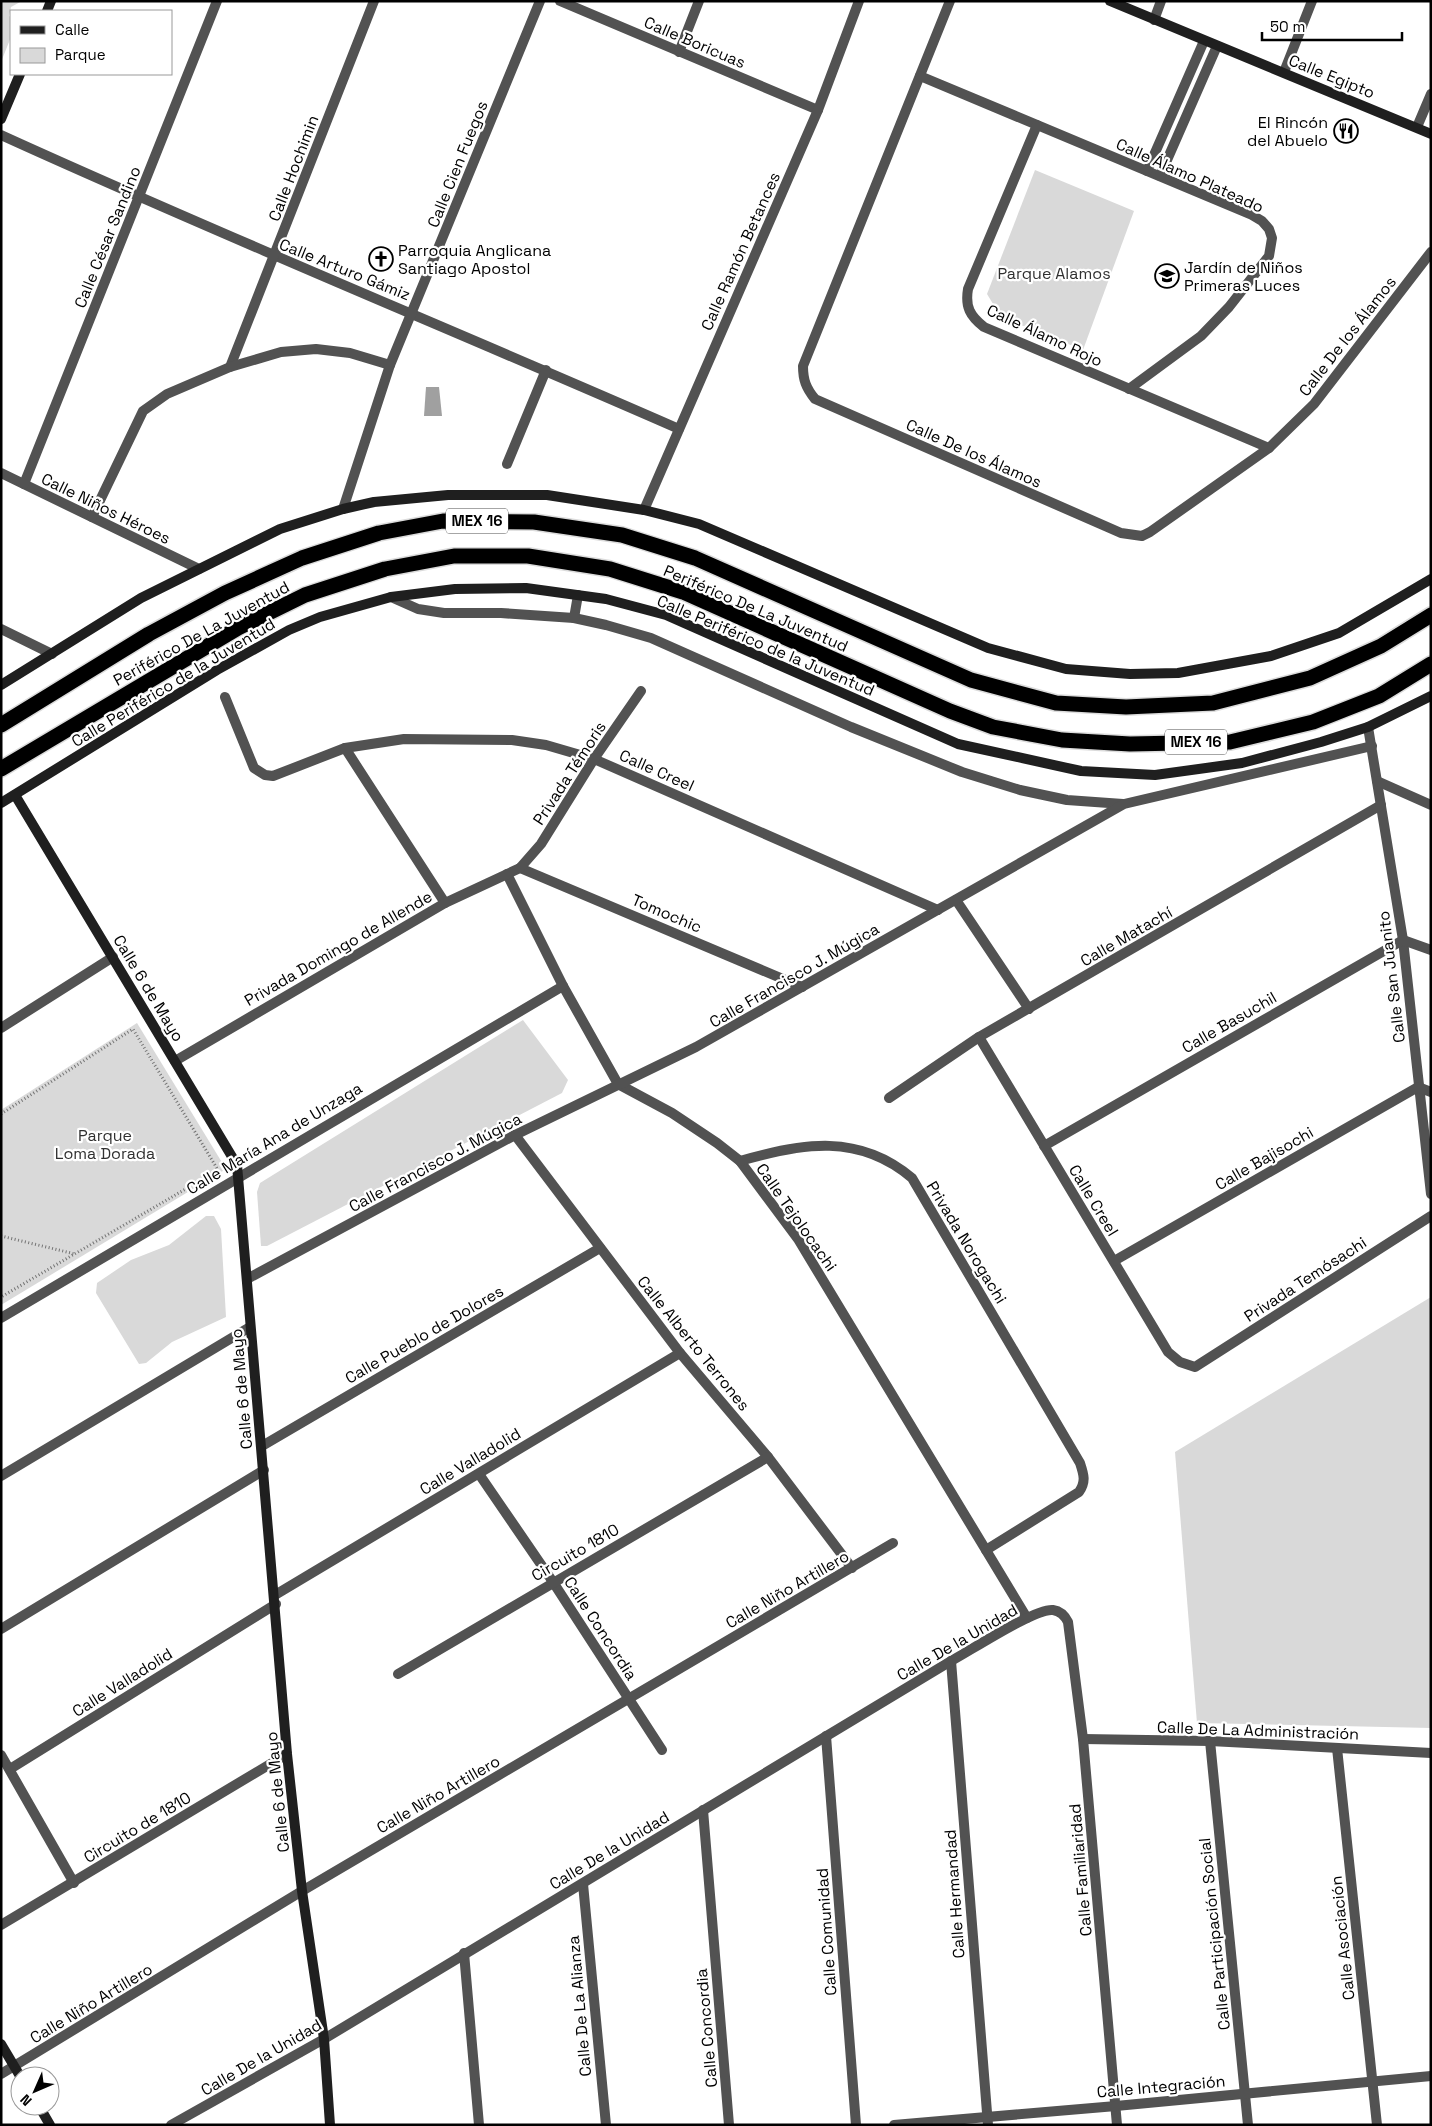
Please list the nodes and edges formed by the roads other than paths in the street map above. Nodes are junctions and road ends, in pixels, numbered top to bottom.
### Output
1 (217, 1) edge
2 (374, 1) edge
3 (540, 1) edge
4 (560, 1) edge
5 (699, 1) edge
6 (859, 1) edge
7 (950, 1) edge
8 (1110, 1) edge
9 (1161, 1) edge
10 (1312, 1) edge
11 (1154, 20) junction
12 (1204, 41) junction
13 (1217, 46) junction
14 (680, 52) junction
15 (1284, 72) junction
16 (20, 75) edge
17 (920, 76) junction
18 (1431, 94) edge
19 (818, 110) junction
20 (1, 118) edge
21 (1037, 125) junction
22 (1418, 127) junction
23 (1431, 134) edge
24 (1, 135) edge
25 (1147, 171) junction
26 (1160, 176) junction
27 (140, 198) junction
28 (1431, 252) edge
29 (275, 257) junction
30 (413, 313) junction
31 (390, 365) junction
32 (230, 367) junction
33 (546, 370) junction
34 (1129, 389) junction
35 (679, 429) junction
36 (1269, 448) junction
37 (507, 464) dead end
38 (1, 473) edge
39 (24, 484) junction
40 (343, 509) junction
41 (644, 510) junction
42 (92, 517) junction
43 (198, 570) junction
44 (1431, 579) edge
45 (578, 595) junction
46 (391, 598) junction
47 (1431, 615) edge
48 (574, 618) junction
49 (1, 629) edge
50 (52, 654) junction
51 (1431, 664) edge
52 (1, 685) edge
53 (641, 691) dead end
54 (1431, 696) edge
55 (225, 697) dead end
56 (1, 725) edge
57 (1368, 727) junction
58 (1372, 746) junction
59 (345, 748) junction
60 (594, 759) junction
61 (1, 768) edge
62 (1377, 781) junction
63 (15, 795) junction
64 (1, 803) edge
65 (1124, 804) junction
66 (1381, 805) junction
67 (1431, 805) edge
68 (520, 868) junction
69 (507, 874) junction
70 (956, 900) junction
71 (445, 903) junction
72 (938, 910) junction
73 (1403, 940) junction
74 (1431, 950) edge
75 (113, 957) junction
76 (563, 986) junction
77 (802, 988) junction
78 (1029, 1009) junction
79 (1, 1028) edge
80 (979, 1036) junction
81 (176, 1061) junction
82 (618, 1084) junction
83 (1418, 1087) junction
84 (1431, 1092) edge
85 (889, 1098) dead end
86 (515, 1135) junction
87 (1044, 1146) junction
88 (740, 1161) junction
89 (239, 1176) junction
90 (1431, 1194) edge
91 (1431, 1216) edge
92 (600, 1248) junction
93 (1114, 1261) junction
94 (248, 1279) junction
95 (1, 1318) edge
96 (250, 1327) junction
97 (680, 1353) junction
98 (1195, 1367) joint
99 (262, 1446) junction
100 (768, 1457) junction
101 (264, 1470) junction
102 (479, 1474) junction
103 (1, 1476) edge
104 (893, 1544) dead end
105 (986, 1550) junction
106 (852, 1568) junction
107 (553, 1582) junction
108 (275, 1600) junction
109 (1063, 1615) joint
110 (1027, 1618) junction
111 (1, 1628) edge
112 (951, 1661) junction
113 (398, 1674) dead end
114 (629, 1699) junction
115 (826, 1736) junction
116 (1083, 1739) junction
117 (1210, 1741) junction
118 (1337, 1748) junction
119 (662, 1750) dead end
120 (1431, 1753) edge
121 (287, 1754) junction
122 (1, 1756) edge
123 (10, 1769) junction
124 (703, 1810) junction
125 (74, 1883) junction
126 (583, 1884) junction
127 (302, 1891) junction
128 (1, 1925) edge
129 (464, 1954) junction
130 (324, 2039) junction
131 (1, 2044) edge
132 (14, 2066) edge
133 (17, 2066) edge
134 (1431, 2076) edge
135 (1373, 2082) junction
136 (1245, 2093) junction
137 (1116, 2106) junction
138 (987, 2120) edge
139 (171, 2125) edge
140 (330, 2125) edge
141 (479, 2125) edge
142 (606, 2125) edge
143 (729, 2125) edge
144 (856, 2125) edge
145 (894, 2125) edge
146 (1118, 2125) edge
147 (1248, 2125) edge
148 (1377, 2125) edge

1 - 27 street, Calle César Sandino
2 - 29 street, Calle Hochimin
3 - 30 street, Calle Cien Fuegos
4 - 14 street, Calle Boricuas
5 - 14 street
6 - 19 street, Calle Ramón Betances
7 - 17 street, Calle De los Álamos
8 - 11 main road, Calle Egipto
9 - 11 street
10 - 15 street
11 - 12 main road, Calle Egipto
12 - 13 main road, Calle Egipto
12 - 25 street
13 - 15 main road, Calle Egipto
13 - 26 street
14 - 19 street, Calle Boricuas
15 - 22 main road, Calle Egipto
16 - 20 main road
17 - 21 street, Calle Álamo Plateado
17 - 36 street, Calle De los Álamos
18 - 22 street
19 - 35 street, Calle Ramón Betances
21 - 25 street, Calle Álamo Plateado
21 - 34 street, Calle Álamo Rojo
22 - 23 main road, Calle Egipto
24 - 27 street, Calle Arturo Gámiz
25 - 26 street, Calle Álamo Plateado
26 - 34 street, Calle Álamo Plateado
27 - 29 street, Calle Arturo Gámiz
27 - 39 street, Calle César Sandino
28 - 36 street, Calle De los Álamos
29 - 30 street, Calle Arturo Gámiz
29 - 32 street, Calle Hochimin
30 - 31 street, Calle Cien Fuegos
30 - 33 street, Calle Arturo Gámiz
31 - 32 street
31 - 40 street, Calle Cien Fuegos
32 - 42 street
33 - 35 street, Calle Arturo Gámiz
33 - 37 street
34 - 36 street, Calle Álamo Rojo
35 - 41 street, Calle Ramón Betances
38 - 39 street, Calle Niños Héroes
39 - 42 street, Calle Niños Héroes
40 - 41 main road
40 - 43 main road
41 - 44 main road
42 - 43 street, Calle Niños Héroes
43 - 50 main road
45 - 46 main road, Calle Periférico de la Juventud
45 - 48 street
45 - 57 main road, Calle Periférico de la Juventud
46 - 48 street
46 - 63 main road, Calle Periférico de la Juventud
47 - 56 highway, Periférico De La Juventud / MEX 16
48 - 65 street
49 - 50 street
50 - 52 main road
51 - 61 highway, Periférico De La Juventud / MEX 16
53 - 60 street, Privada Témoris
54 - 57 main road, Calle Periférico de la Juventud
55 - 59 street, Calle Creel
57 - 58 street, Calle San Juanito
58 - 62 street, Calle San Juanito
58 - 65 street, Calle Francisco J. Múgica
59 - 60 street, Calle Creel
59 - 71 street
60 - 68 street, Privada Témoris
60 - 72 street, Calle Creel
62 - 66 street, Calle San Juanito
62 - 67 street
63 - 64 main road, Calle Periférico de la Juventud
63 - 75 main road, Calle 6 de Mayo
65 - 70 street, Calle Francisco J. Múgica
66 - 73 street, Calle San Juanito
66 - 78 street, Calle Matachí
68 - 69 street, Privada Domingo de Allende
68 - 77 street, Tomochic
69 - 71 street, Privada Domingo de Allende
69 - 76 street
70 - 72 street, Calle Francisco J. Múgica
70 - 78 street
71 - 81 street, Privada Domingo de Allende
72 - 77 street, Calle Francisco J. Múgica
73 - 74 street
73 - 83 street, Calle San Juanito
73 - 87 street, Calle Basuchil
75 - 79 street
75 - 81 main road, Calle 6 de Mayo
76 - 82 street
76 - 89 street, Calle María Ana de Unzaga
77 - 82 street, Calle Francisco J. Múgica
78 - 80 street, Calle Matachí
80 - 85 street, Calle Matachí
80 - 87 street, Calle Creel
81 - 89 main road, Calle 6 de Mayo
82 - 86 street, Calle Francisco J. Múgica
82 - 88 street, Calle Tejolocachi
83 - 84 street
83 - 90 street, Calle San Juanito
83 - 93 street, Calle Bajisochi
86 - 92 street, Calle Alberto Terrones
86 - 94 street, Calle Francisco J. Múgica
87 - 93 street, Calle Creel
88 - 105 street, Calle Tejolocachi
88 - 105 street, Privada Norogachi
89 - 94 main road, Calle 6 de Mayo
89 - 95 street, Calle María Ana de Unzaga
91 - 98 street, Privada Temósachi
92 - 97 street, Calle Alberto Terrones
92 - 99 street, Calle Pueblo de Dolores
93 - 98 street, Calle Creel
94 - 96 main road, Calle 6 de Mayo
96 - 99 main road, Calle 6 de Mayo
96 - 103 street
97 - 100 street, Calle Alberto Terrones
97 - 102 street, Calle Valladolid
99 - 101 main road, Calle 6 de Mayo
100 - 106 street, Calle Alberto Terrones
100 - 107 street, Circuito 1810
101 - 108 main road, Calle 6 de Mayo
101 - 111 street
102 - 107 street, Calle Concordia
102 - 108 street, Calle Valladolid
104 - 106 street, Calle Niño Artillero
105 - 110 street, Calle Tejolocachi
106 - 114 street, Calle Niño Artillero
107 - 113 street, Circuito 1810
107 - 114 street, Calle Concordia
108 - 121 main road, Calle 6 de Mayo
108 - 123 street, Calle Valladolid
109 - 110 street, Calle De la Unidad
109 - 116 street, Calle Familiaridad
110 - 112 street, Calle De la Unidad
112 - 115 street, Calle De la Unidad
112 - 138 street, Calle Hermandad
114 - 119 street, Calle Concordia
114 - 127 street, Calle Niño Artillero
115 - 124 street, Calle De la Unidad
115 - 144 street, Calle Comunidad
116 - 117 street, Calle De La Administración
116 - 137 street, Calle Familiaridad
117 - 118 street, Calle De La Administración
117 - 136 street, Calle Participación Social
118 - 120 street, Calle De La Administración
118 - 135 street, Calle Asociación
121 - 125 street, Circuito de 1810
121 - 127 main road, Calle 6 de Mayo
122 - 123 street
123 - 125 street
124 - 126 street, Calle De la Unidad
124 - 143 street, Calle Concordia
125 - 128 street, Circuito de 1810
126 - 129 street, Calle De la Unidad
126 - 142 street, Calle De La Alianza
127 - 130 main road, Calle 6 de Mayo
127 - 133 street, Calle Niño Artillero
129 - 130 street, Calle De la Unidad
129 - 141 street
130 - 139 street, Calle De la Unidad
130 - 140 main road, Calle 6 de Mayo
131 - 132 main road
134 - 135 street, Calle Integración
135 - 136 street, Calle Integración
135 - 148 street, Calle Asociación
136 - 137 street, Calle Integración
136 - 147 street, Calle Participación Social
137 - 138 street, Calle Integración
137 - 146 street, Calle Familiaridad
138 - 145 street, Calle Integración

